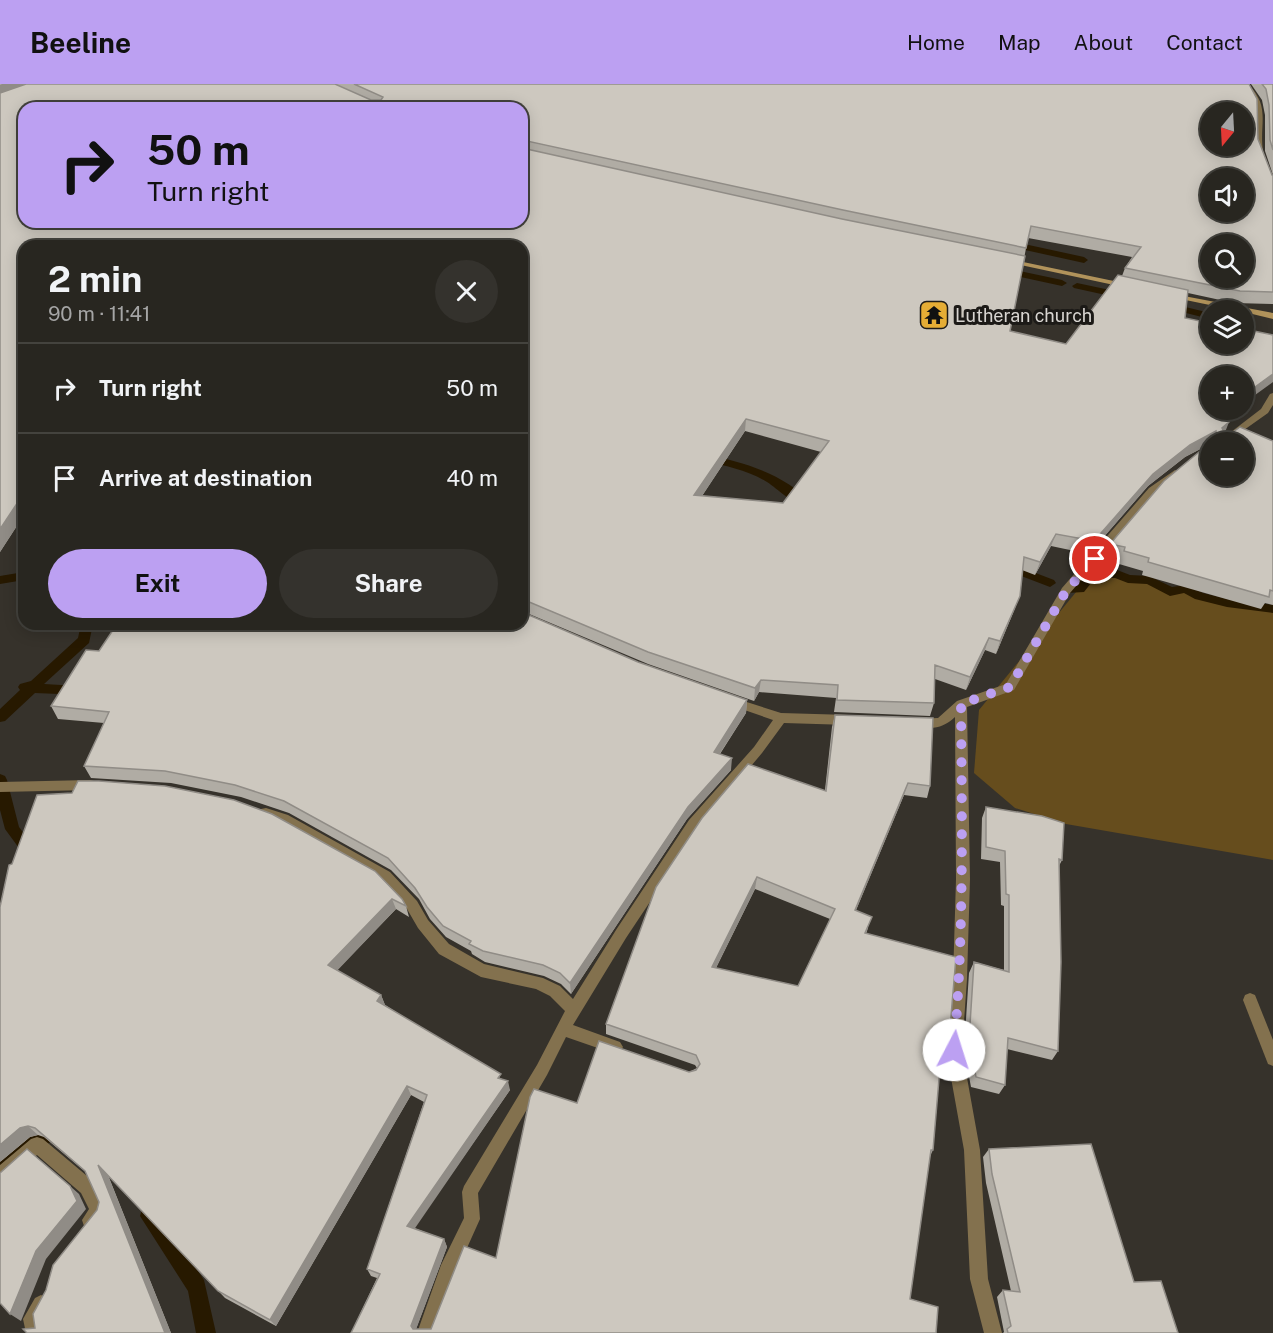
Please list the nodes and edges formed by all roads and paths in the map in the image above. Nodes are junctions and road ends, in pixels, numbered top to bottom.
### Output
1 (1244, 84) edge
2 (1273, 185) edge
3 (996, 258) edge
4 (1134, 287) edge
5 (1157, 292) edge
6 (1273, 318) edge
7 (1273, 396) edge
8 (1236, 432) edge
9 (1180, 468) edge
10 (716, 695) edge
11 (961, 704) junction
12 (781, 718) junction
13 (865, 720) edge
14 (908, 722) edge
15 (106, 785) edge
16 (0, 787) edge
17 (251, 808) edge
18 (1250, 1000) dead end
19 (574, 1010) junction
20 (562, 1029) junction
21 (626, 1051) edge
22 (1273, 1059) edge
23 (0, 1176) edge
24 (80, 1233) edge
25 (48, 1286) edge
26 (35, 1333) edge
27 (426, 1333) edge
28 (993, 1333) edge

1 - 2 street
3 - 4 main road
5 - 6 main road
7 - 8 street
9 - 11 street
10 - 12 street
11 - 14 street
11 - 28 street
12 - 13 street
12 - 19 street
15 - 16 street
17 - 19 street
18 - 22 street
19 - 20 street
20 - 21 street
20 - 27 street
23 - 24 street
25 - 26 street

